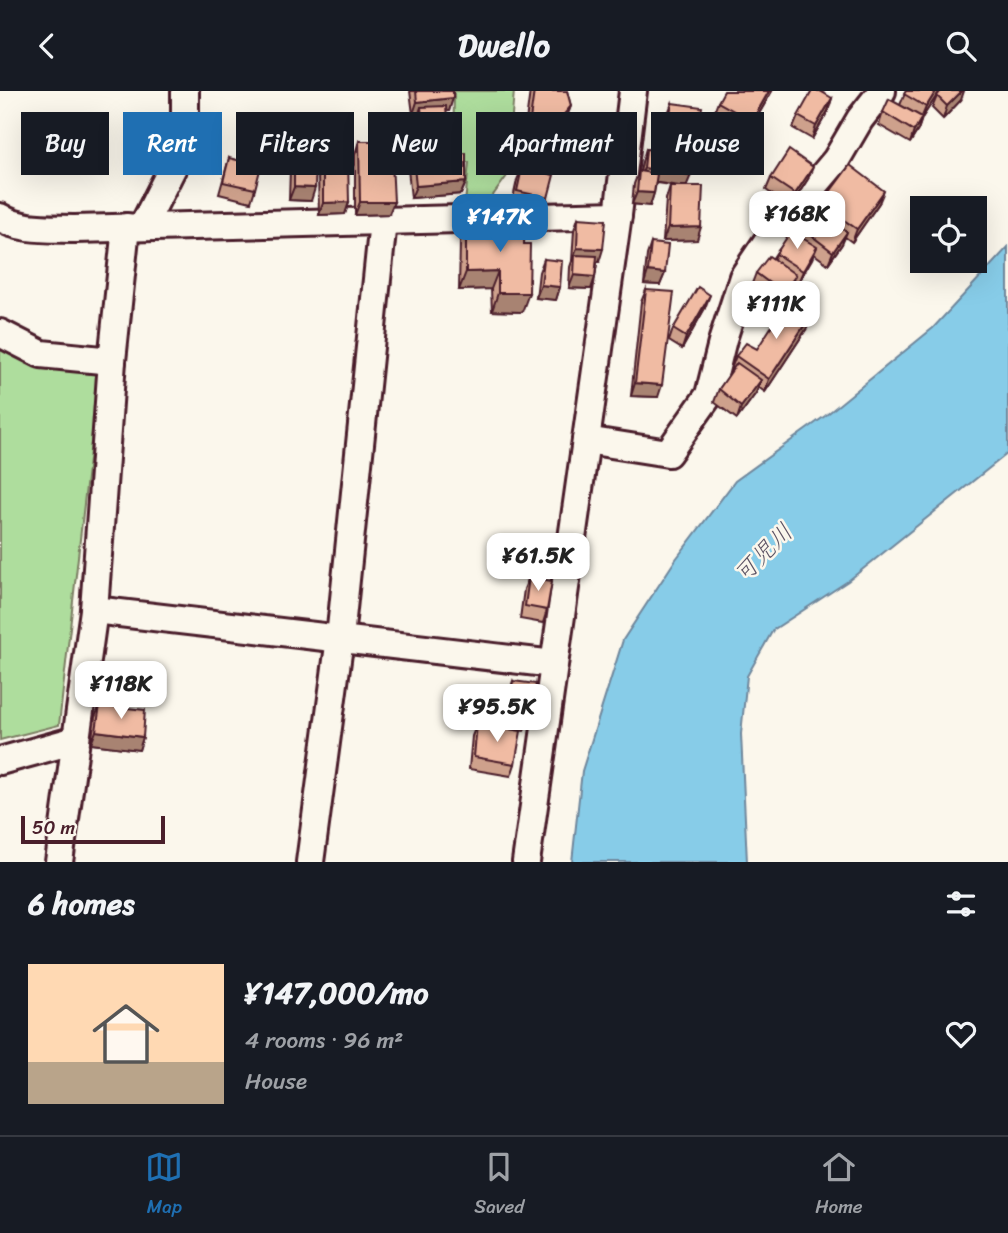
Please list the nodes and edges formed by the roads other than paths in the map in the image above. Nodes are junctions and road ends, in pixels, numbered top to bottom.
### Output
1 (185, 91) edge
2 (634, 91) edge
3 (882, 91) edge
4 (618, 215) junction
5 (0, 217) edge
6 (383, 221) junction
7 (135, 227) junction
8 (0, 333) edge
9 (112, 361) junction
10 (586, 440) junction
11 (94, 610) junction
12 (340, 638) junction
13 (554, 664) junction
14 (76, 740) junction
15 (0, 761) edge
16 (59, 862) edge
17 (310, 862) edge
18 (526, 862) edge

1 - 7 street
2 - 4 street
3 - 10 street
4 - 6 street
4 - 10 street
5 - 7 street
6 - 7 street
6 - 12 street
7 - 9 street
8 - 9 street
9 - 11 street
10 - 13 street
11 - 12 street
11 - 14 street
12 - 13 street
12 - 17 street
13 - 18 street
14 - 15 street
14 - 16 street

